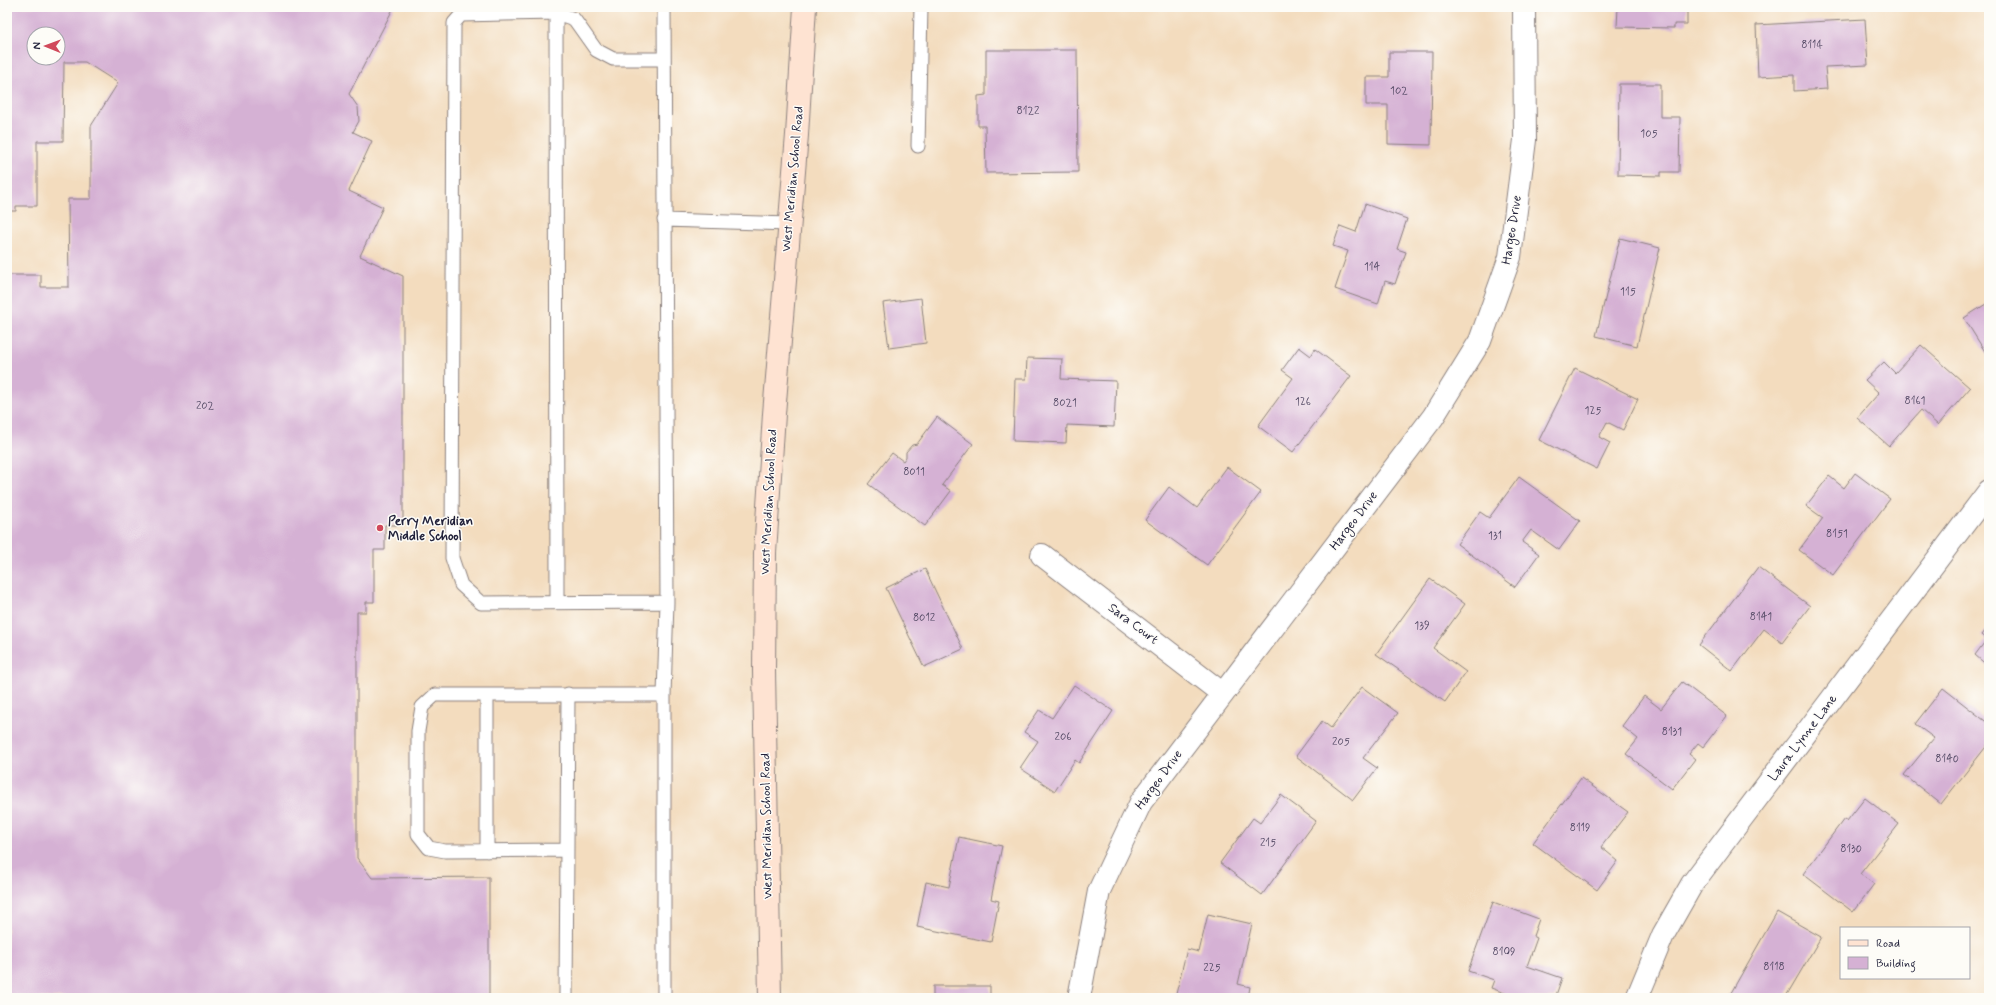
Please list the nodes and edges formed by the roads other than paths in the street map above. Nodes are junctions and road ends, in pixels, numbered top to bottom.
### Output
1 (664, 7) edge
2 (805, 7) edge
3 (921, 7) edge
4 (1524, 7) edge
5 (556, 13) junction
6 (664, 59) junction
7 (918, 146) dead end
8 (664, 220) junction
9 (789, 224) junction
10 (1989, 491) edge
11 (1042, 555) dead end
12 (557, 602) junction
13 (667, 602) junction
14 (568, 694) junction
15 (1223, 694) junction
16 (487, 695) junction
17 (664, 695) junction
18 (568, 850) junction
19 (487, 851) junction
20 (566, 998) edge
21 (664, 998) edge
22 (770, 998) edge
23 (1079, 998) edge
24 (1638, 998) edge

1 - 6 lane
2 - 9 main road, West Meridian School Road
3 - 7 lane
4 - 15 street, Hargeo Drive
5 - 6 lane
5 - 12 lane
5 - 12 lane
6 - 8 lane
8 - 9 lane
8 - 13 lane
9 - 22 main road, West Meridian School Road
10 - 24 street, Laura Lynne Lane
11 - 15 street, Sara Court
12 - 13 lane
13 - 17 lane
14 - 16 lane
14 - 17 lane
14 - 18 lane
15 - 23 street, Hargeo Drive
16 - 19 lane
16 - 19 lane
17 - 21 lane
18 - 19 lane
18 - 20 lane

